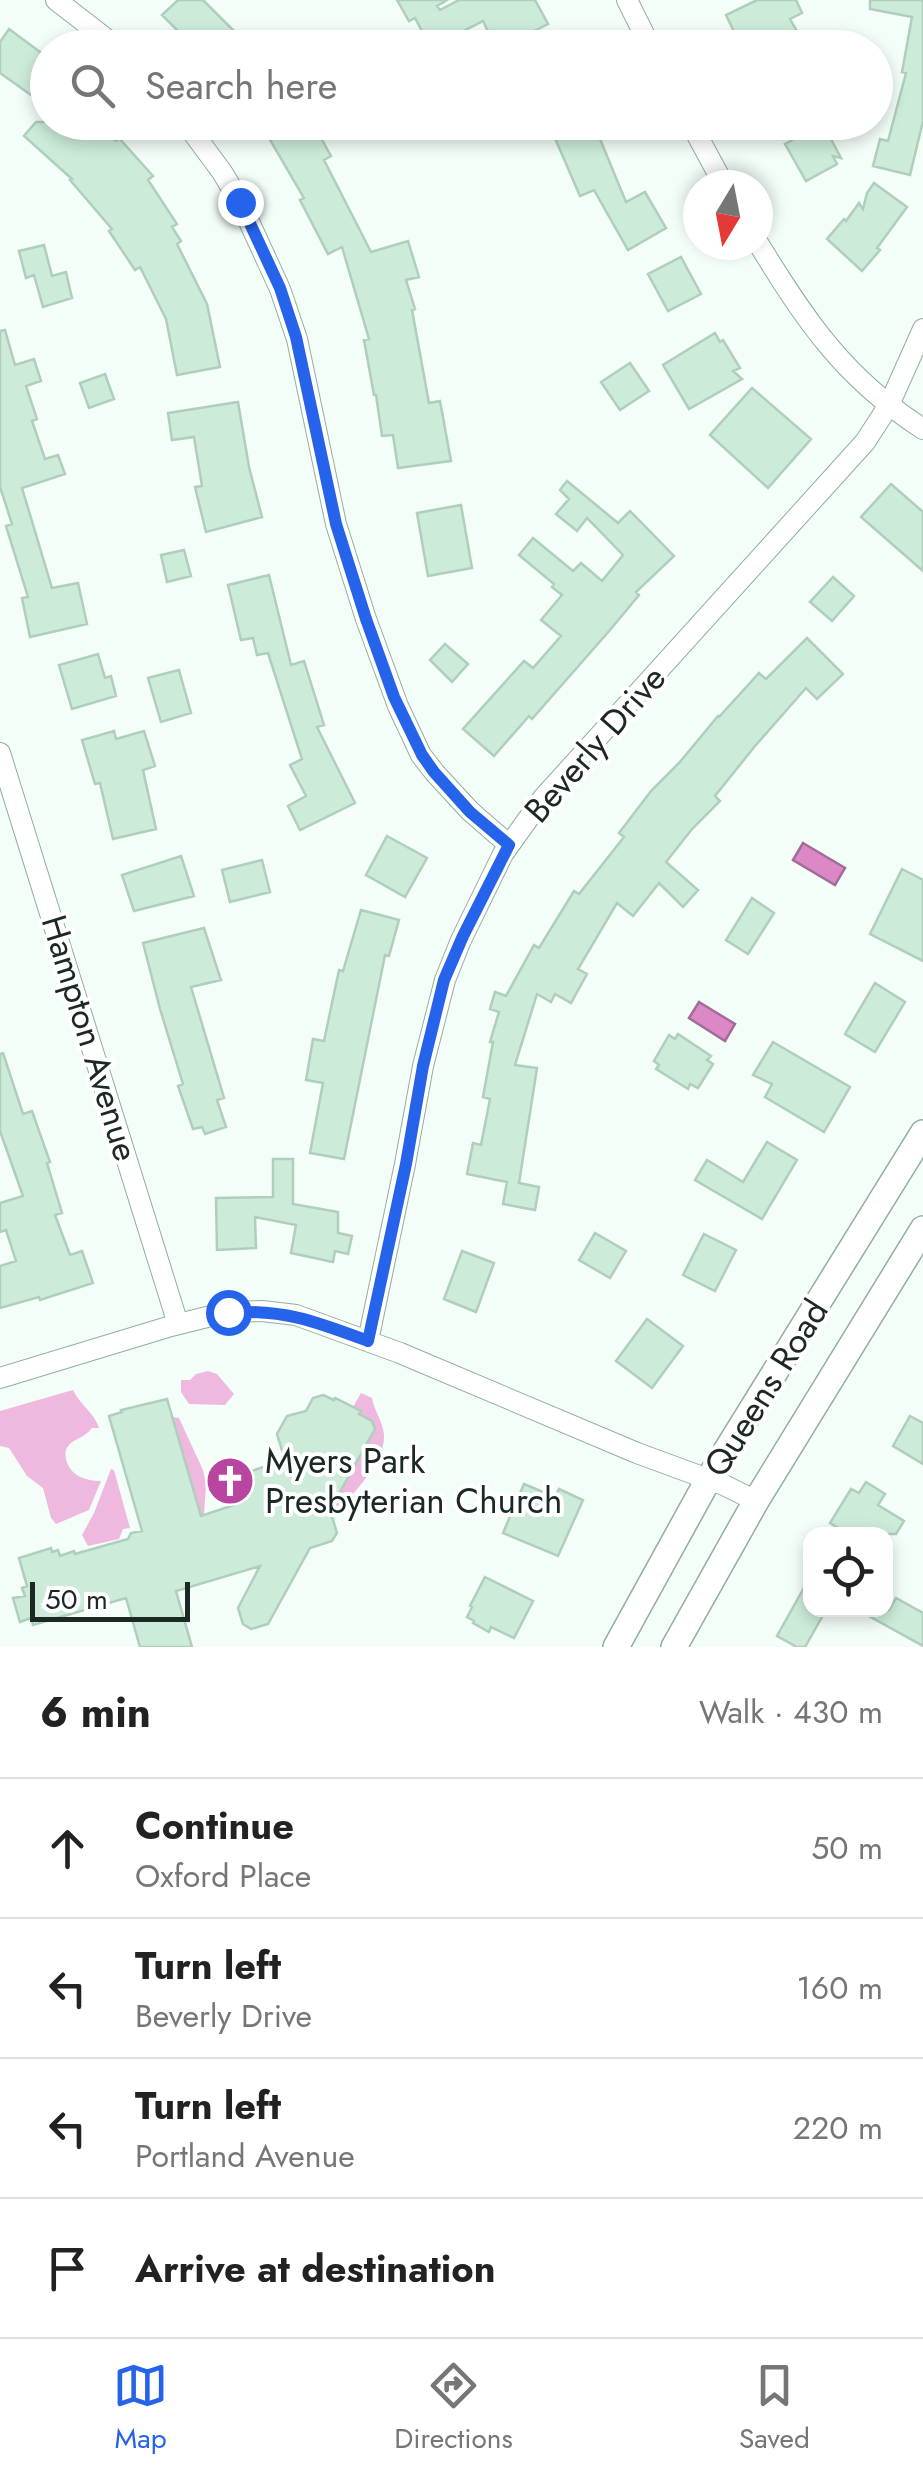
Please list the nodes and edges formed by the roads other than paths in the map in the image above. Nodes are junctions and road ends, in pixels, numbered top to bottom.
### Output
1 (56, 0) edge
2 (627, 0) edge
3 (95, 30) edge
4 (642, 30) edge
5 (198, 140) edge
6 (700, 140) edge
7 (716, 170) edge
8 (769, 260) edge
9 (923, 329) edge
10 (889, 405) junction
11 (923, 429) edge
12 (0, 754) edge
13 (509, 845) junction
14 (923, 1133) edge
15 (923, 1229) edge
16 (178, 1324) junction
17 (368, 1341) junction
18 (0, 1378) edge
19 (708, 1480) junction
20 (756, 1501) junction
21 (616, 1647) edge
22 (674, 1647) edge

1 - 3 street
2 - 4 street
5 - 13 street
6 - 7 street
8 - 10 street
9 - 10 street, Beverly Drive
10 - 11 street
10 - 13 street, Beverly Drive
12 - 16 street, Hampton Avenue
13 - 17 street, Beverly Drive
14 - 19 street, Queens Road
15 - 20 street, Queens Road
16 - 17 street
16 - 18 street
17 - 19 street
19 - 20 street
19 - 21 street, Queens Road
20 - 22 street, Queens Road

